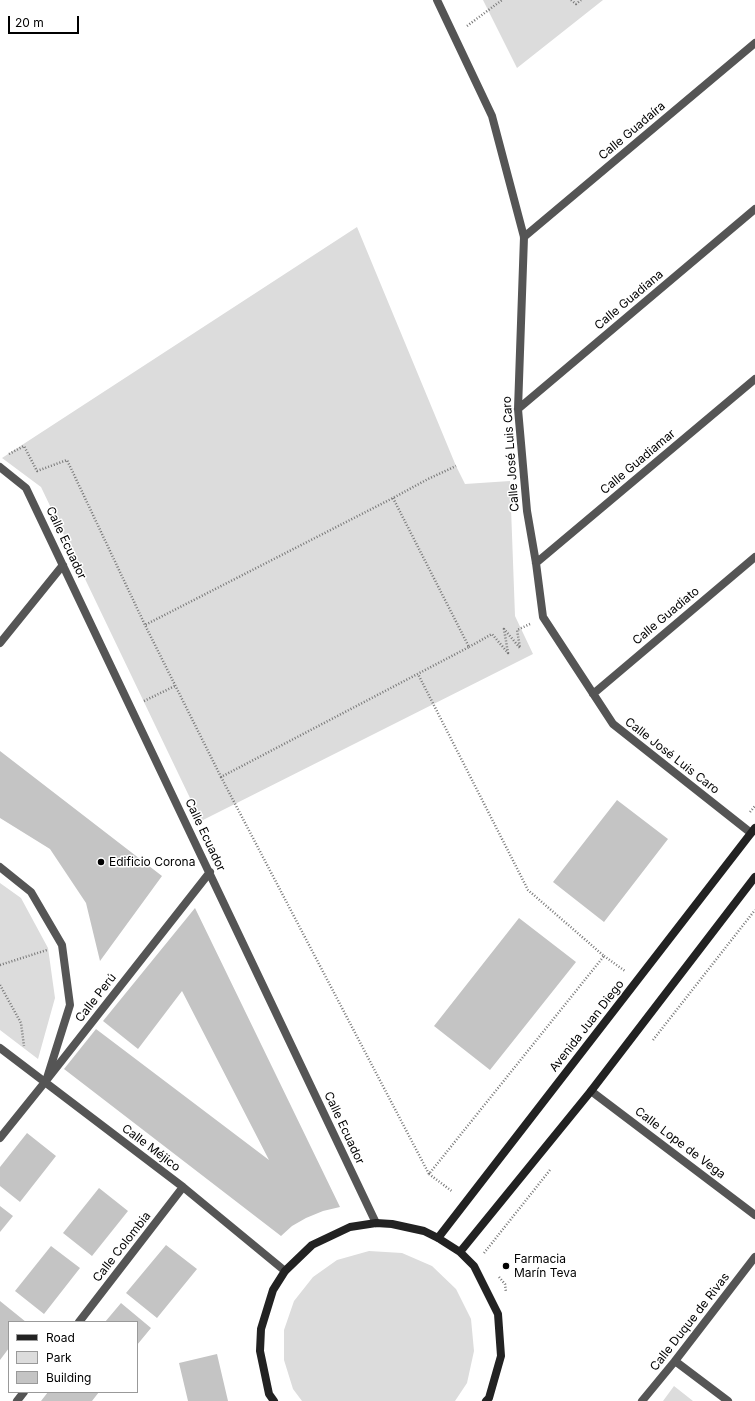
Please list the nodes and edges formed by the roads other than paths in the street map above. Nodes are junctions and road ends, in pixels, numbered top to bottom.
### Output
1 (437, 0) edge
2 (755, 43) edge
3 (755, 209) edge
4 (524, 237) junction
5 (755, 379) edge
6 (518, 408) junction
7 (0, 467) edge
8 (755, 557) edge
9 (536, 563) junction
10 (63, 565) junction
11 (0, 643) edge
12 (592, 694) junction
13 (753, 830) edge
14 (0, 867) edge
15 (210, 872) junction
16 (755, 877) edge
17 (0, 1048) edge
18 (45, 1082) junction
19 (591, 1091) junction
20 (0, 1138) edge
21 (183, 1187) junction
22 (755, 1214) edge
23 (376, 1223) junction
24 (438, 1238) junction
25 (460, 1252) junction
26 (755, 1257) edge
27 (285, 1271) junction
28 (80, 1321) edge
29 (675, 1361) junction
30 (23, 1393) edge
31 (17, 1401) edge
32 (274, 1401) edge
33 (486, 1401) edge
34 (642, 1401) edge
35 (728, 1401) edge

1 - 4 street, Calle José Luis Caro
2 - 4 street, Calle Guadaíra
3 - 6 street, Calle Guadiana
4 - 6 street, Calle José Luis Caro
5 - 9 street, Calle Guadiamar
6 - 9 street, Calle José Luis Caro
7 - 10 street, Calle Ecuador
8 - 12 street, Calle Guadiato
9 - 12 street, Calle José Luis Caro
10 - 11 street
10 - 15 street, Calle Ecuador
12 - 13 street, Calle José Luis Caro
13 - 24 street, Avenida Juan Diego
14 - 18 street
15 - 18 street, Calle Perú
15 - 23 street, Calle Ecuador
16 - 19 street
17 - 18 street, Calle Méjico
18 - 20 street, Calle Perú
18 - 21 street, Calle Méjico
19 - 22 street, Calle Lope de Vega
19 - 25 street
21 - 27 street, Calle Méjico
21 - 28 street, Calle Colombia
23 - 24 street
23 - 27 street
24 - 25 street
25 - 33 street
26 - 29 street, Calle Duque de Rivas
27 - 32 street
29 - 34 street, Calle Duque de Rivas
29 - 35 street
30 - 31 street

